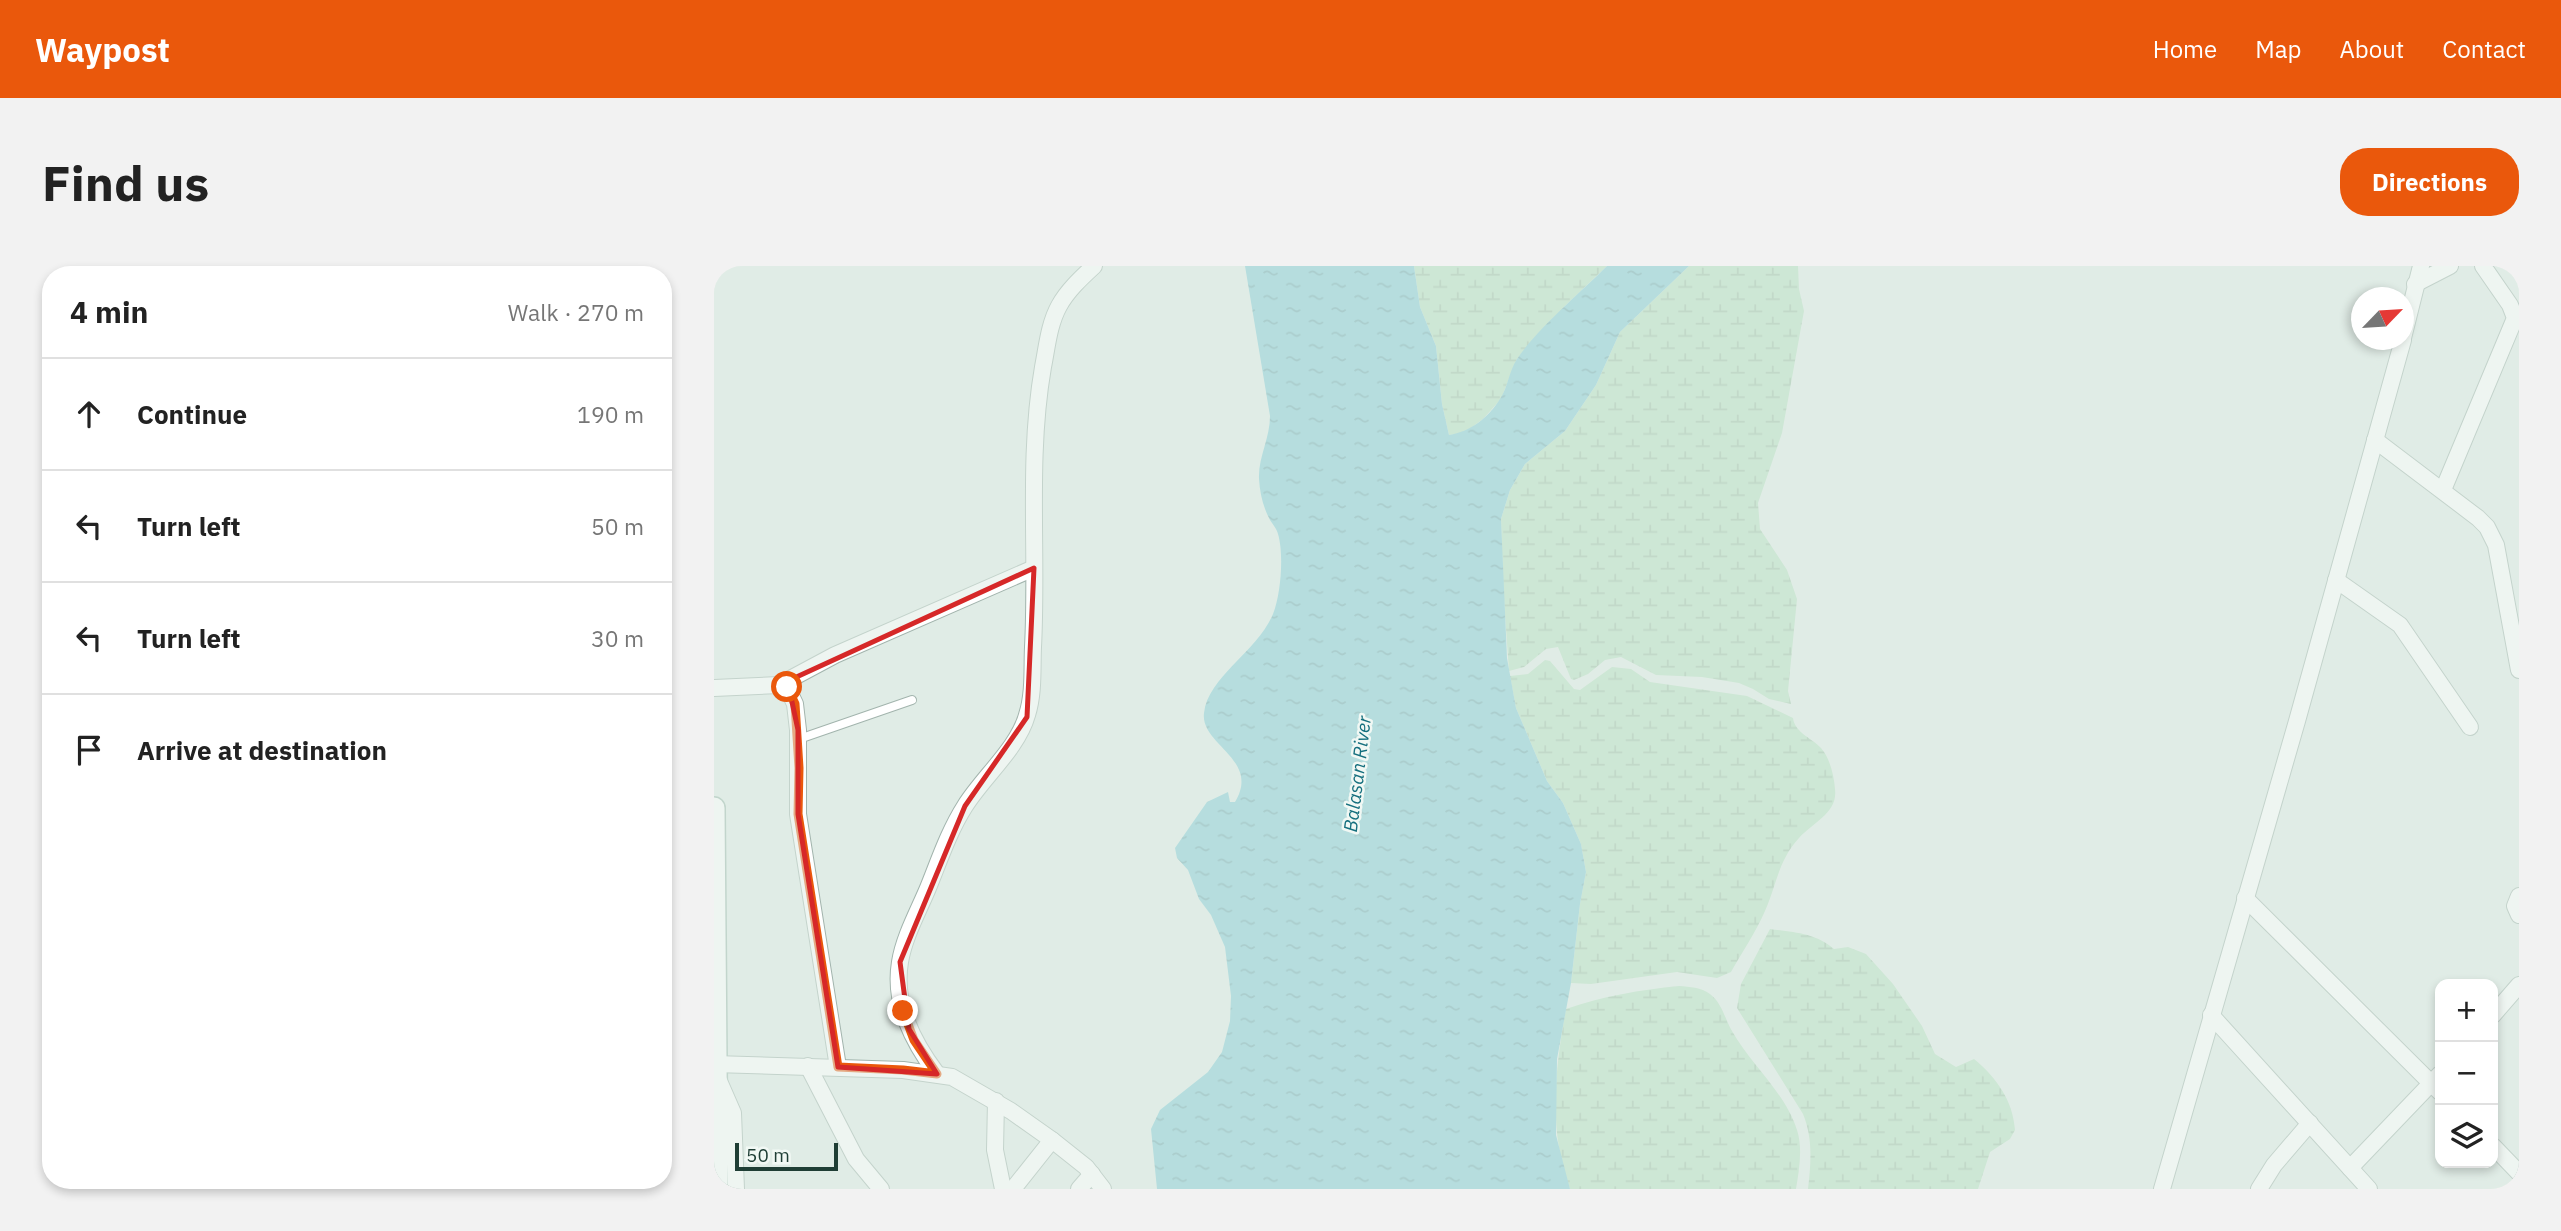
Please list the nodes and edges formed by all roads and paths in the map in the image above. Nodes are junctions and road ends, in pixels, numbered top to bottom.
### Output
1 (1094, 266) edge
2 (2421, 266) edge
3 (2449, 266) edge
4 (2483, 266) edge
5 (2416, 284) junction
6 (2414, 292) edge
7 (2400, 350) edge
8 (2375, 440) junction
9 (2442, 490) junction
10 (1034, 568) junction
11 (2336, 580) junction
12 (2513, 611) edge
13 (2519, 670) edge
14 (779, 685) junction
15 (714, 688) edge
16 (912, 700) dead end
17 (2470, 727) dead end
18 (798, 740) junction
19 (714, 808) edge
20 (2519, 896) edge
21 (2245, 898) junction
22 (2519, 915) edge
23 (2519, 985) edge
24 (2498, 1009) edge
25 (2211, 1015) junction
26 (808, 1066) junction
27 (838, 1067) junction
28 (715, 1068) edge
29 (937, 1074) junction
30 (2435, 1080) edge
31 (2435, 1086) edge
32 (996, 1101) junction
33 (2310, 1123) junction
34 (1052, 1140) junction
35 (2498, 1151) edge
36 (715, 1159) edge
37 (2350, 1168) junction
38 (2519, 1173) edge
39 (1093, 1174) junction
40 (717, 1189) edge
41 (736, 1189) edge
42 (881, 1189) edge
43 (1003, 1189) edge
44 (1013, 1189) edge
45 (1079, 1189) edge
46 (1103, 1189) edge
47 (2162, 1189) edge
48 (2259, 1189) edge
49 (2369, 1189) edge

1 - 10 street
2 - 5 street
3 - 5 street
4 - 9 street
5 - 6 street
7 - 8 street
8 - 9 street
8 - 11 street
9 - 12 street
10 - 14 street
10 - 29 street
11 - 17 street
11 - 21 street
12 - 13 street
14 - 15 street
14 - 18 street
16 - 18 lane
18 - 27 street
19 - 28 street
20 - 22 street
21 - 25 street
21 - 30 street
23 - 24 street
25 - 33 street
25 - 47 street
26 - 27 street
26 - 28 street
26 - 42 street
27 - 29 street
28 - 36 street
28 - 41 street
29 - 32 street
31 - 37 street
32 - 34 street
32 - 43 street
33 - 37 street
33 - 48 street
34 - 39 street
34 - 44 street
35 - 38 street
36 - 40 street
37 - 49 street
39 - 45 street
39 - 46 street

